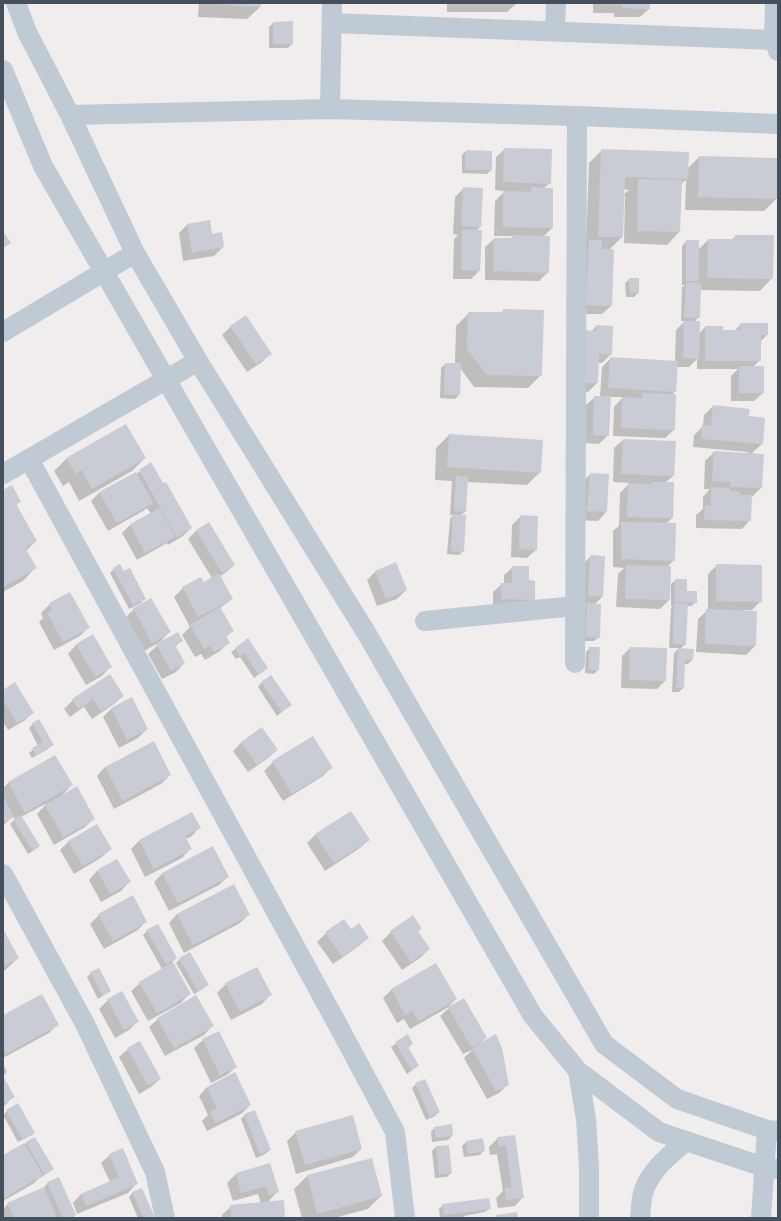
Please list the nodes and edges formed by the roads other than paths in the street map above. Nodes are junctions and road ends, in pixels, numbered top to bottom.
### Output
1 (16, 3) edge
2 (332, 3) edge
3 (556, 3) edge
4 (775, 3) edge
5 (332, 23) junction
6 (555, 31) junction
7 (776, 46) edge
8 (3, 70) edge
9 (330, 109) junction
10 (70, 115) junction
11 (577, 116) junction
12 (778, 124) edge
13 (135, 253) junction
14 (104, 272) junction
15 (3, 332) edge
16 (198, 361) junction
17 (166, 380) junction
18 (29, 459) junction
19 (3, 474) edge
20 (575, 606) junction
21 (425, 621) dead end
22 (575, 663) dead end
23 (3, 874) edge
24 (578, 1071) junction
25 (773, 1131) edge
26 (686, 1141) junction
27 (771, 1168) edge
28 (165, 1218) edge
29 (405, 1218) edge
30 (589, 1218) edge
31 (640, 1218) edge
32 (761, 1218) edge

1 - 10 street
2 - 5 street
3 - 6 street
4 - 7 street
5 - 6 street
5 - 9 street
6 - 7 street
8 - 14 street
9 - 10 street
9 - 11 street
10 - 13 street
11 - 12 street
11 - 20 street
13 - 14 street
13 - 16 street
14 - 15 street
14 - 17 street
16 - 17 street
16 - 25 street
17 - 18 street
17 - 24 street
18 - 19 street
18 - 29 street
20 - 21 street
20 - 22 street
23 - 28 street
24 - 26 street
24 - 30 street
25 - 27 street
26 - 27 street
26 - 31 street
27 - 32 street

